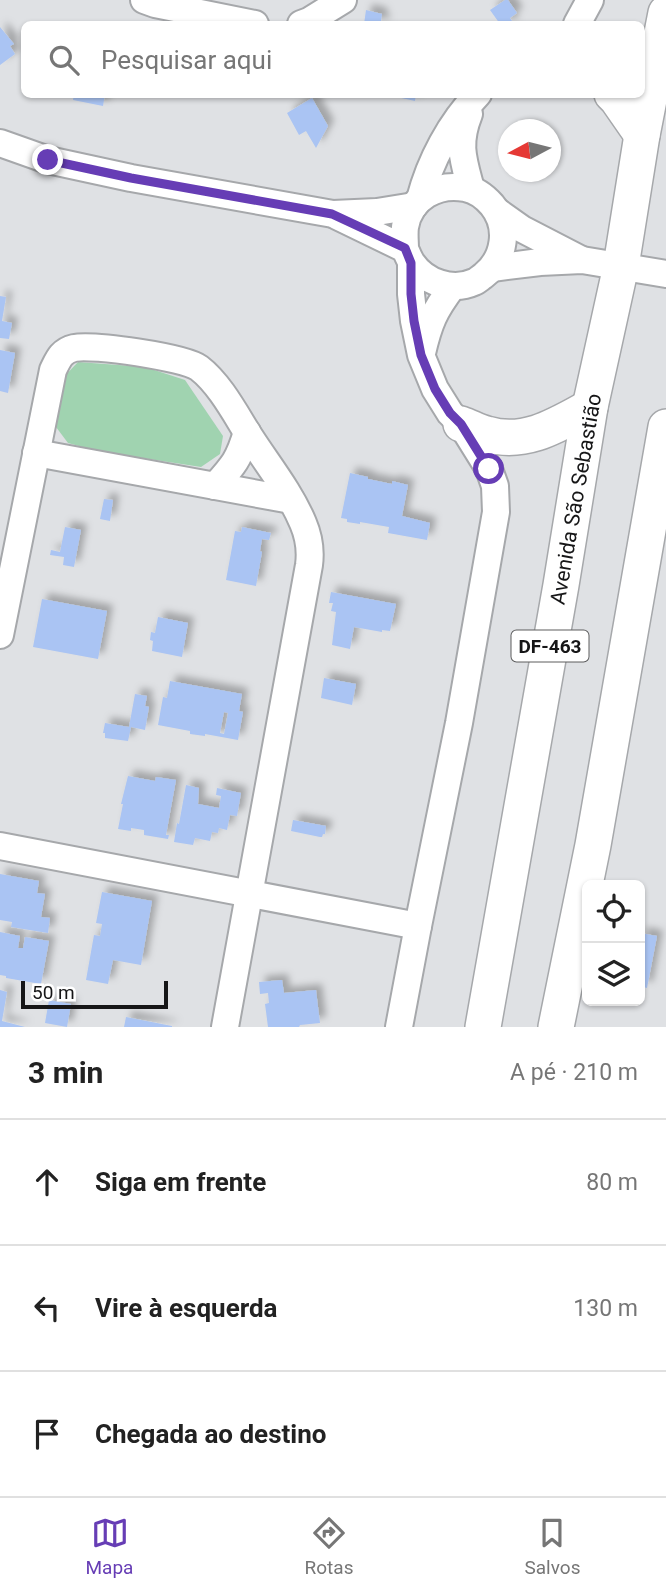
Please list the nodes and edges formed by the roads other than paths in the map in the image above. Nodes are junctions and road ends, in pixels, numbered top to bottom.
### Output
1 (144, 0) edge
2 (318, 0) edge
3 (342, 0) edge
4 (590, 0) edge
5 (666, 13) edge
6 (240, 21) edge
7 (299, 21) edge
8 (309, 21) edge
9 (579, 21) edge
10 (474, 98) edge
11 (476, 98) edge
12 (615, 98) edge
13 (642, 135) junction
14 (0, 142) edge
15 (48, 160) junction
16 (0, 161) edge
17 (471, 189) junction
18 (417, 202) junction
19 (498, 212) junction
20 (332, 214) junction
21 (408, 256) junction
22 (582, 260) junction
23 (621, 266) junction
24 (492, 268) junction
25 (666, 274) edge
26 (453, 286) junction
27 (421, 355) junction
28 (590, 407) junction
29 (461, 424) junction
30 (666, 427) edge
31 (247, 432) junction
32 (36, 453) junction
33 (215, 486) junction
34 (291, 500) junction
35 (0, 635) edge
36 (0, 846) edge
37 (249, 894) junction
38 (418, 926) junction
39 (225, 1027) edge
40 (400, 1027) edge
41 (483, 1027) edge
42 (556, 1027) edge

1 - 6 street
2 - 7 street
3 - 8 street
4 - 9 street
5 - 13 main road, Avenida São Sebastião / DF-463
10 - 18 street
11 - 17 street
12 - 13 main road
13 - 23 main road, Avenida São Sebastião / DF-463
14 - 15 street
15 - 16 street
15 - 20 street
17 - 18 street
17 - 19 street
18 - 20 street
18 - 21 street
19 - 22 street
19 - 24 street
20 - 21 street
21 - 26 street
21 - 27 street
22 - 23 street
22 - 24 street
23 - 25 street
23 - 28 main road, Avenida São Sebastião / DF-463
24 - 26 street
26 - 27 street
27 - 29 street
28 - 29 main road
28 - 41 main road, Avenida São Sebastião / DF-463
29 - 38 street
30 - 42 main road
31 - 32 street
31 - 33 street
31 - 34 street
32 - 33 street
32 - 35 street
33 - 34 street
34 - 37 street
36 - 37 street
37 - 38 street
37 - 39 street
38 - 40 street

